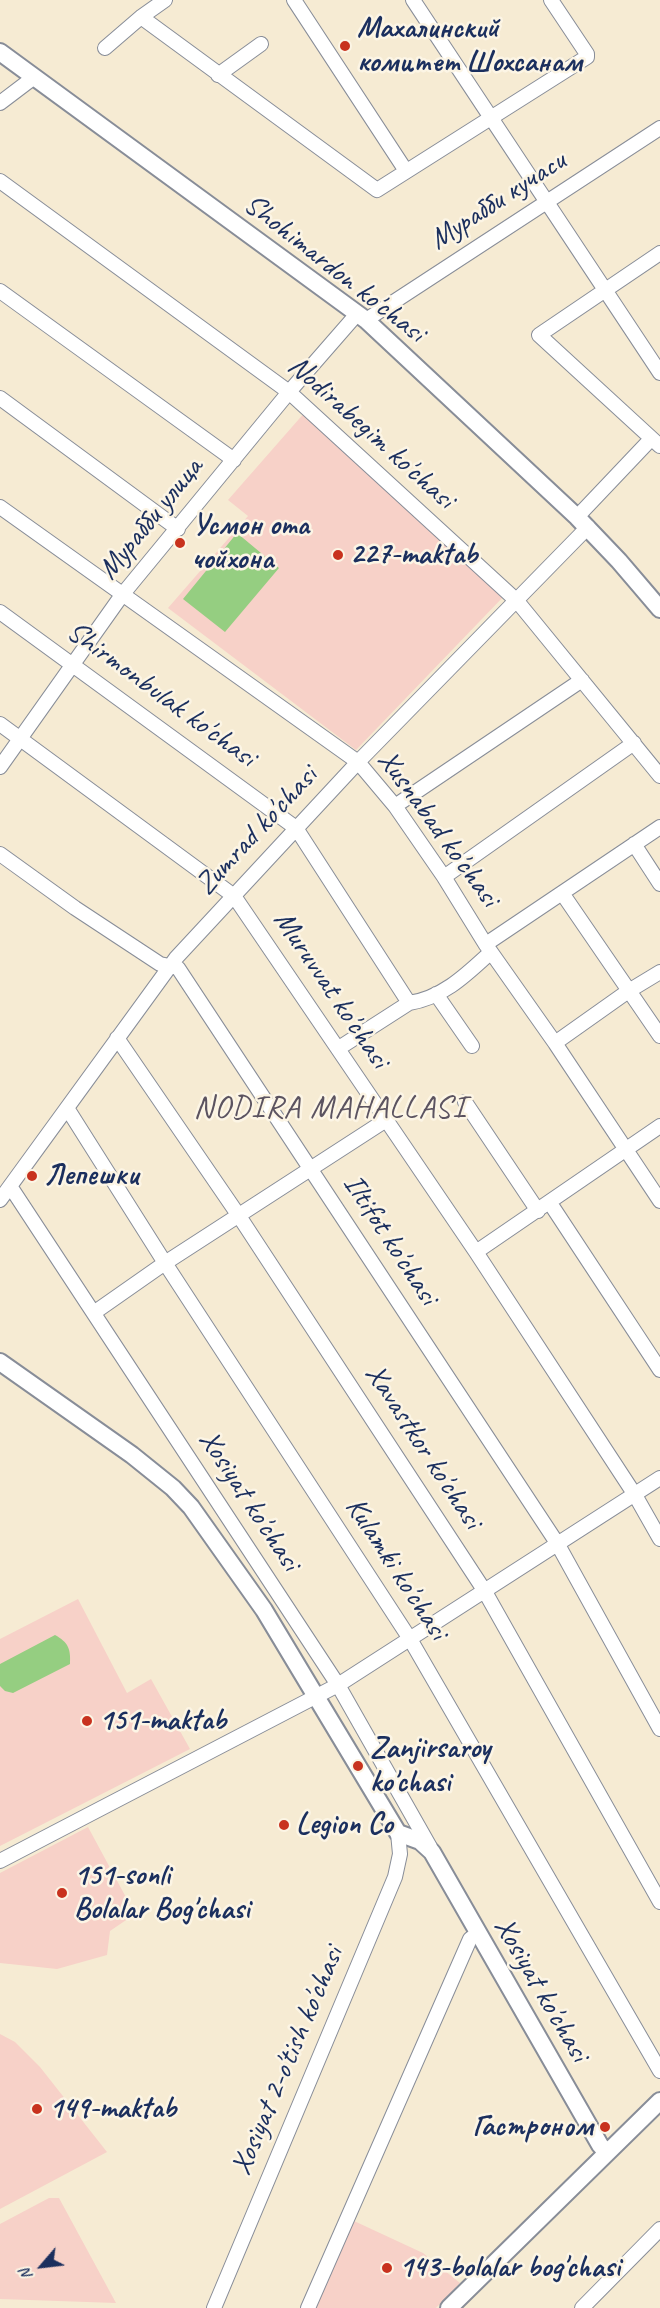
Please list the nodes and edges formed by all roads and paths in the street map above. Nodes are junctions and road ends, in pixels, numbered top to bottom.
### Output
1 (165, 0) edge
2 (294, 0) edge
3 (413, 0) edge
4 (551, 0) edge
5 (141, 17) junction
6 (261, 44) dead end
7 (105, 48) dead end
8 (0, 52) edge
9 (218, 75) junction
10 (33, 78) junction
11 (0, 103) edge
12 (491, 117) junction
13 (660, 128) edge
14 (406, 171) junction
15 (0, 181) edge
16 (547, 202) junction
17 (660, 253) edge
18 (604, 290) junction
19 (0, 291) edge
20 (361, 317) junction
21 (660, 373) edge
22 (289, 392) junction
23 (0, 398) edge
24 (656, 442) edge
25 (234, 460) junction
26 (0, 507) edge
27 (582, 522) junction
28 (178, 529) junction
29 (123, 595) junction
30 (517, 601) junction
31 (660, 609) edge
32 (0, 612) edge
33 (73, 664) junction
34 (582, 680) junction
35 (0, 724) edge
36 (20, 739) junction
37 (634, 743) junction
38 (358, 762) junction
39 (0, 767) edge
40 (660, 776) edge
41 (395, 806) junction
42 (660, 827) edge
43 (296, 828) junction
44 (634, 844) junction
45 (0, 854) edge
46 (444, 877) junction
47 (660, 884) edge
48 (562, 893) junction
49 (234, 896) junction
50 (488, 948) junction
51 (170, 966) junction
52 (660, 972) edge
53 (627, 992) junction
54 (436, 994) junction
55 (409, 1003) junction
56 (660, 1036) edge
57 (117, 1038) junction
58 (555, 1042) junction
59 (472, 1046) dead end
60 (339, 1048) junction
61 (465, 1102) dead end
62 (68, 1108) junction
63 (386, 1120) junction
64 (660, 1126) edge
65 (626, 1150) junction
66 (311, 1168) junction
67 (10, 1186) junction
68 (0, 1200) edge
69 (660, 1201) edge
70 (544, 1207) junction
71 (239, 1216) junction
72 (476, 1252) junction
73 (165, 1263) junction
74 (95, 1312) junction
75 (0, 1362) edge
76 (660, 1370) edge
77 (660, 1478) edge
78 (634, 1495) junction
79 (660, 1539) edge
80 (557, 1543) junction
81 (484, 1590) junction
82 (410, 1639) junction
83 (338, 1685) junction
84 (317, 1697) junction
85 (660, 1729) edge
86 (398, 1833) junction
87 (432, 1852) junction
88 (0, 1861) edge
89 (660, 1902) edge
90 (478, 1933) junction
91 (660, 2071) edge
92 (660, 2101) edge
93 (607, 2153) junction
94 (660, 2229) edge
95 (214, 2308) edge
96 (308, 2308) edge
97 (449, 2308) edge
98 (582, 2308) edge

1 - 5 street
2 - 14 street
3 - 12 street
4 - 12 street
5 - 7 street
5 - 9 street
6 - 9 street
8 - 10 main road, Shohimardon ko'chasi
9 - 14 street
10 - 11 street
10 - 20 main road, Shohimardon ko'chasi
12 - 14 street
12 - 16 street
13 - 16 street, Мурабби кучаси
15 - 22 street, Nodirabegim ko'chasi
16 - 18 street
16 - 20 street, Мурабби кучаси
17 - 18 street
18 - 21 street
18 - 24 street
19 - 25 street
20 - 22 street, Мурабби улица
20 - 27 main road, Shohimardon ko'chasi
22 - 25 street, Мурабби улица
22 - 30 street, Nodirabegim ko'chasi
23 - 28 street
24 - 27 street, Zumrad ko'chasi
25 - 28 street, Мурабби улица
26 - 29 street, Xusnabad ko'chasi
27 - 30 street, Zumrad ko'chasi
27 - 31 main road, Shohimardon ko'chasi
28 - 29 street, Мурабби улица
29 - 33 street, Мурабби улица
29 - 38 street, Xusnabad ko'chasi
30 - 34 street, Nodirabegim ko'chasi
30 - 38 street, Zumrad ko'chasi
32 - 33 street, Shirmonbulak ko'chasi
33 - 36 street, Мурабби улица
33 - 43 street, Shirmonbulak ko'chasi
34 - 37 street, Nodirabegim ko'chasi
34 - 41 street
35 - 36 street, Muruvvat ko'chasi
36 - 39 street, Мурабби улица
36 - 49 street, Muruvvat ko'chasi
37 - 40 street, Nodirabegim ko'chasi
37 - 46 street
38 - 41 street, Xusnabad ko'chasi
38 - 43 street, Zumrad ko'chasi
41 - 46 street, Xusnabad ko'chasi
42 - 44 street
43 - 49 street, Zumrad ko'chasi
43 - 55 street, Shirmonbulak ko'chasi
44 - 47 street
44 - 48 street
45 - 51 street, Iltifot ko'chasi
46 - 50 street, Xusnabad ko'chasi
48 - 50 street
48 - 53 street
49 - 51 street, Zumrad ko'chasi
49 - 60 street, Muruvvat ko'chasi
50 - 54 street
50 - 58 street, Xusnabad ko'chasi
51 - 57 street, Zumrad ko'chasi
51 - 66 street, Iltifot ko'chasi
52 - 53 street
53 - 56 street
53 - 58 street
54 - 55 street
54 - 59 street
55 - 60 street
57 - 62 street, Zumrad ko'chasi
57 - 71 street, Xavastkor ko'chasi
58 - 65 street, Xusnabad ko'chasi
60 - 63 street, Muruvvat ko'chasi
61 - 70 street
62 - 67 street, Zumrad ko'chasi
62 - 73 street, Kulamki ko'chasi
63 - 66 street
63 - 72 street, Muruvvat ko'chasi
64 - 65 street
65 - 69 street, Xusnabad ko'chasi
65 - 70 street
66 - 71 street
66 - 80 street, Iltifot ko'chasi
67 - 68 street, Zumrad ko'chasi
67 - 74 street, Xosiyat ko'chasi
70 - 72 street
70 - 76 street
71 - 73 street
71 - 81 street, Xavastkor ko'chasi
72 - 78 street, Muruvvat ko'chasi
73 - 74 street
73 - 82 street, Kulamki ko'chasi
74 - 83 street, Xosiyat ko'chasi
75 - 84 main road, Xosiyat ko'chasi
77 - 78 street
78 - 79 street, Muruvvat ko'chasi
78 - 80 street
80 - 81 street
80 - 85 street, Iltifot ko'chasi
81 - 82 street
81 - 89 street, Xavastkor ko'chasi
82 - 83 street
82 - 91 street, Kulamki ko'chasi
83 - 84 street
83 - 87 street, Xosiyat ko'chasi
84 - 86 main road, Xosiyat ko'chasi
84 - 88 street
86 - 87 main road, Xosiyat ko'chasi
86 - 95 street, Xosiyat 2-o'tish ko'chasi
87 - 90 main road, Xosiyat ko'chasi
90 - 93 main road, Xosiyat ko'chasi
90 - 96 street
92 - 93 main road
93 - 97 main road
94 - 98 street

